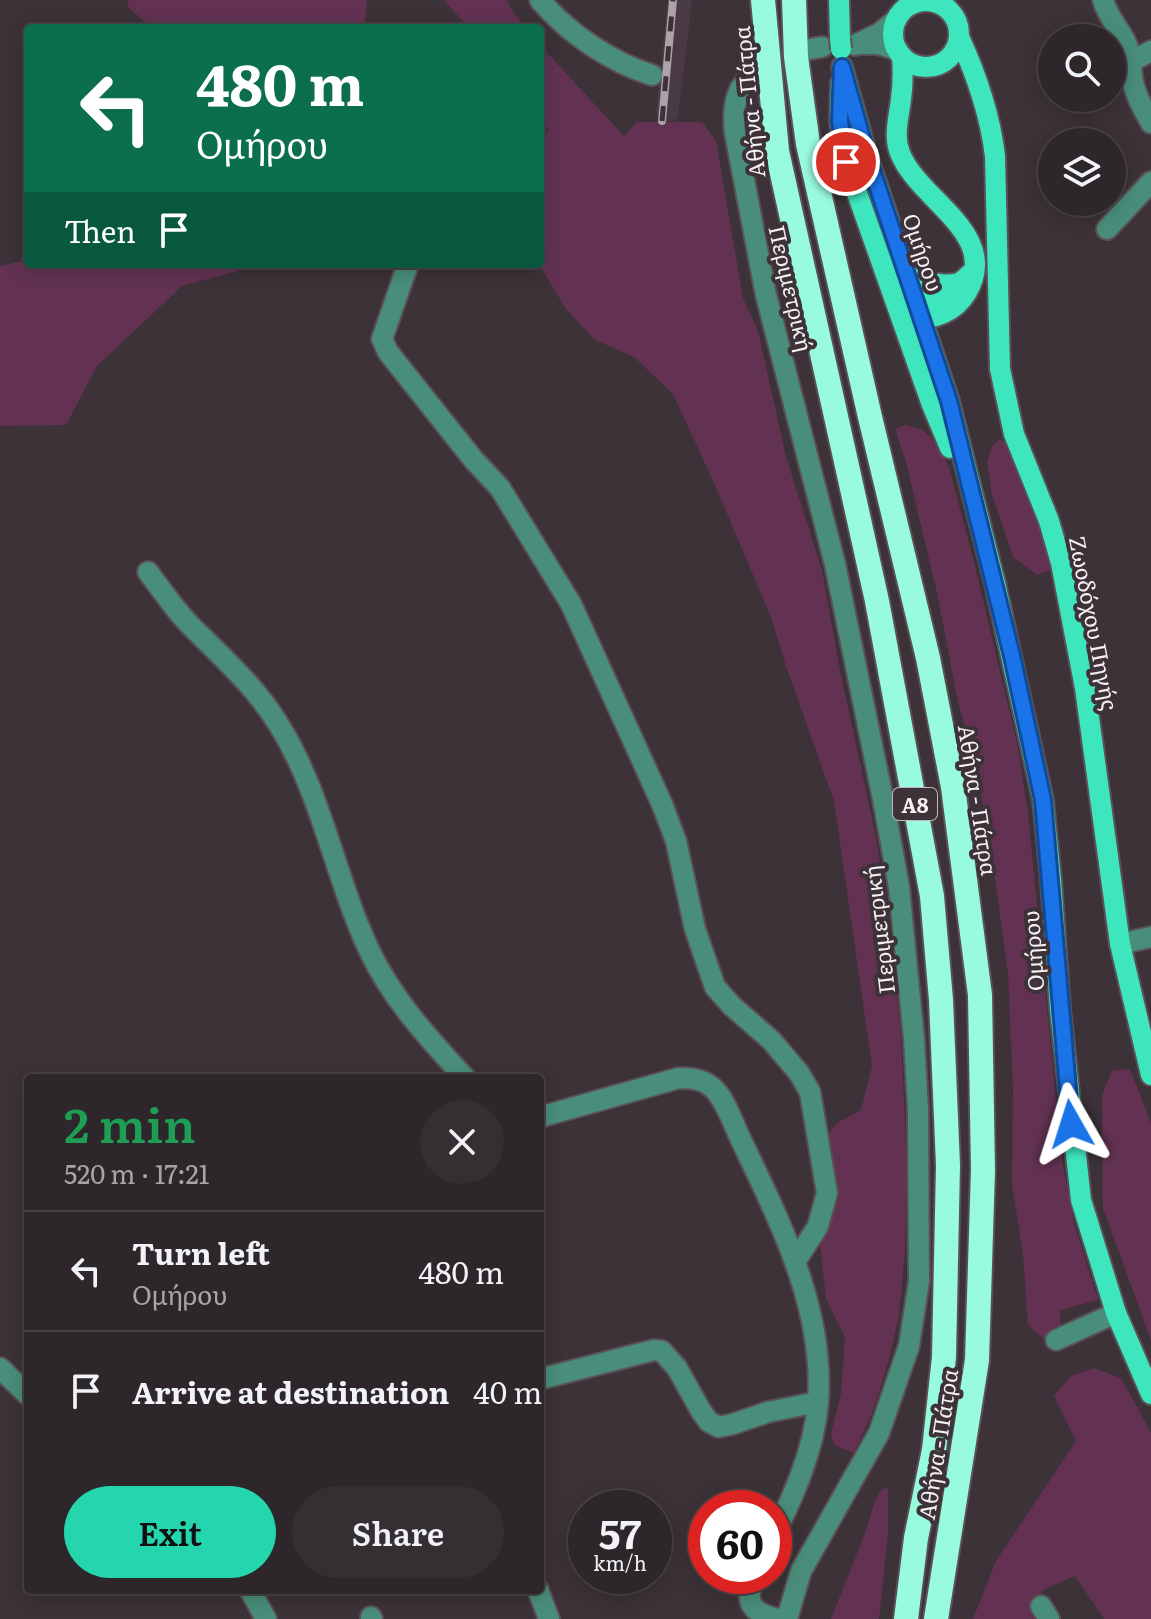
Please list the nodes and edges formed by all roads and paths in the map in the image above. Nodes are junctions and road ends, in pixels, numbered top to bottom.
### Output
1 (540, 0) edge
2 (763, 0) edge
3 (794, 0) edge
4 (839, 0) edge
5 (1103, 0) edge
6 (945, 4) edge
7 (903, 10) edge
8 (959, 37) junction
9 (830, 51) junction
10 (1151, 51) edge
11 (900, 53) junction
12 (1132, 61) junction
13 (938, 65) junction
14 (652, 75) dead end
15 (745, 82) dead end
16 (980, 89) junction
17 (900, 109) junction
18 (1151, 123) edge
19 (1151, 182) edge
20 (1107, 229) dead end
21 (900, 259) junction
22 (407, 268) edge
23 (968, 276) junction
24 (958, 304) junction
25 (909, 313) junction
26 (938, 369) junction
27 (973, 500) junction
28 (148, 572) dead end
29 (1151, 937) edge
30 (1120, 944) junction
31 (462, 1074) edge
32 (1151, 1075) edge
33 (544, 1116) edge
34 (795, 1262) junction
35 (1116, 1313) junction
36 (1056, 1340) dead end
37 (0, 1368) edge
38 (544, 1378) edge
39 (24, 1391) edge
40 (1151, 1394) edge
41 (818, 1402) junction
42 (792, 1493) edge
43 (252, 1594) edge
44 (540, 1594) edge
45 (751, 1594) edge
46 (761, 1614) edge
47 (266, 1619) edge
48 (549, 1619) edge
49 (787, 1619) edge
50 (906, 1619) edge
51 (936, 1619) edge

1 - 14 street
2 - 50 highway, Αθήνα - Πάτρα / Α8
3 - 51 highway, Αθήνα - Πάτρα / Α8
4 - 9 main road, Ομήρου
5 - 12 street
6 - 7 main road
6 - 8 main road
7 - 11 main road
7 - 11 street
8 - 13 main road
8 - 16 main road, Ζωοδόχου Πηγής
9 - 21 main road, Ομήρου
9 - 25 main road, Ομήρου
10 - 12 street
11 - 13 main road
11 - 17 main road
12 - 18 street
13 - 16 main road
13 - 17 main road
15 - 49 street, Περιμετρική
16 - 30 main road, Ζωοδόχου Πηγής
17 - 23 main road
19 - 20 street
21 - 23 main road
21 - 25 main road, Ομήρου
22 - 34 street
23 - 24 main road
23 - 25 main road
24 - 25 main road
24 - 26 main road
25 - 26 main road, Ομήρου
25 - 27 main road, Ομήρου
26 - 27 main road, Ομήρου
27 - 35 main road, Ομήρου
28 - 31 street
29 - 30 street
30 - 32 main road, Ζωοδόχου Πηγής
33 - 34 street
34 - 41 street
35 - 36 street
35 - 40 main road, Ομήρου
37 - 39 street
38 - 41 street
41 - 42 street
43 - 47 street
44 - 48 street
45 - 46 street

